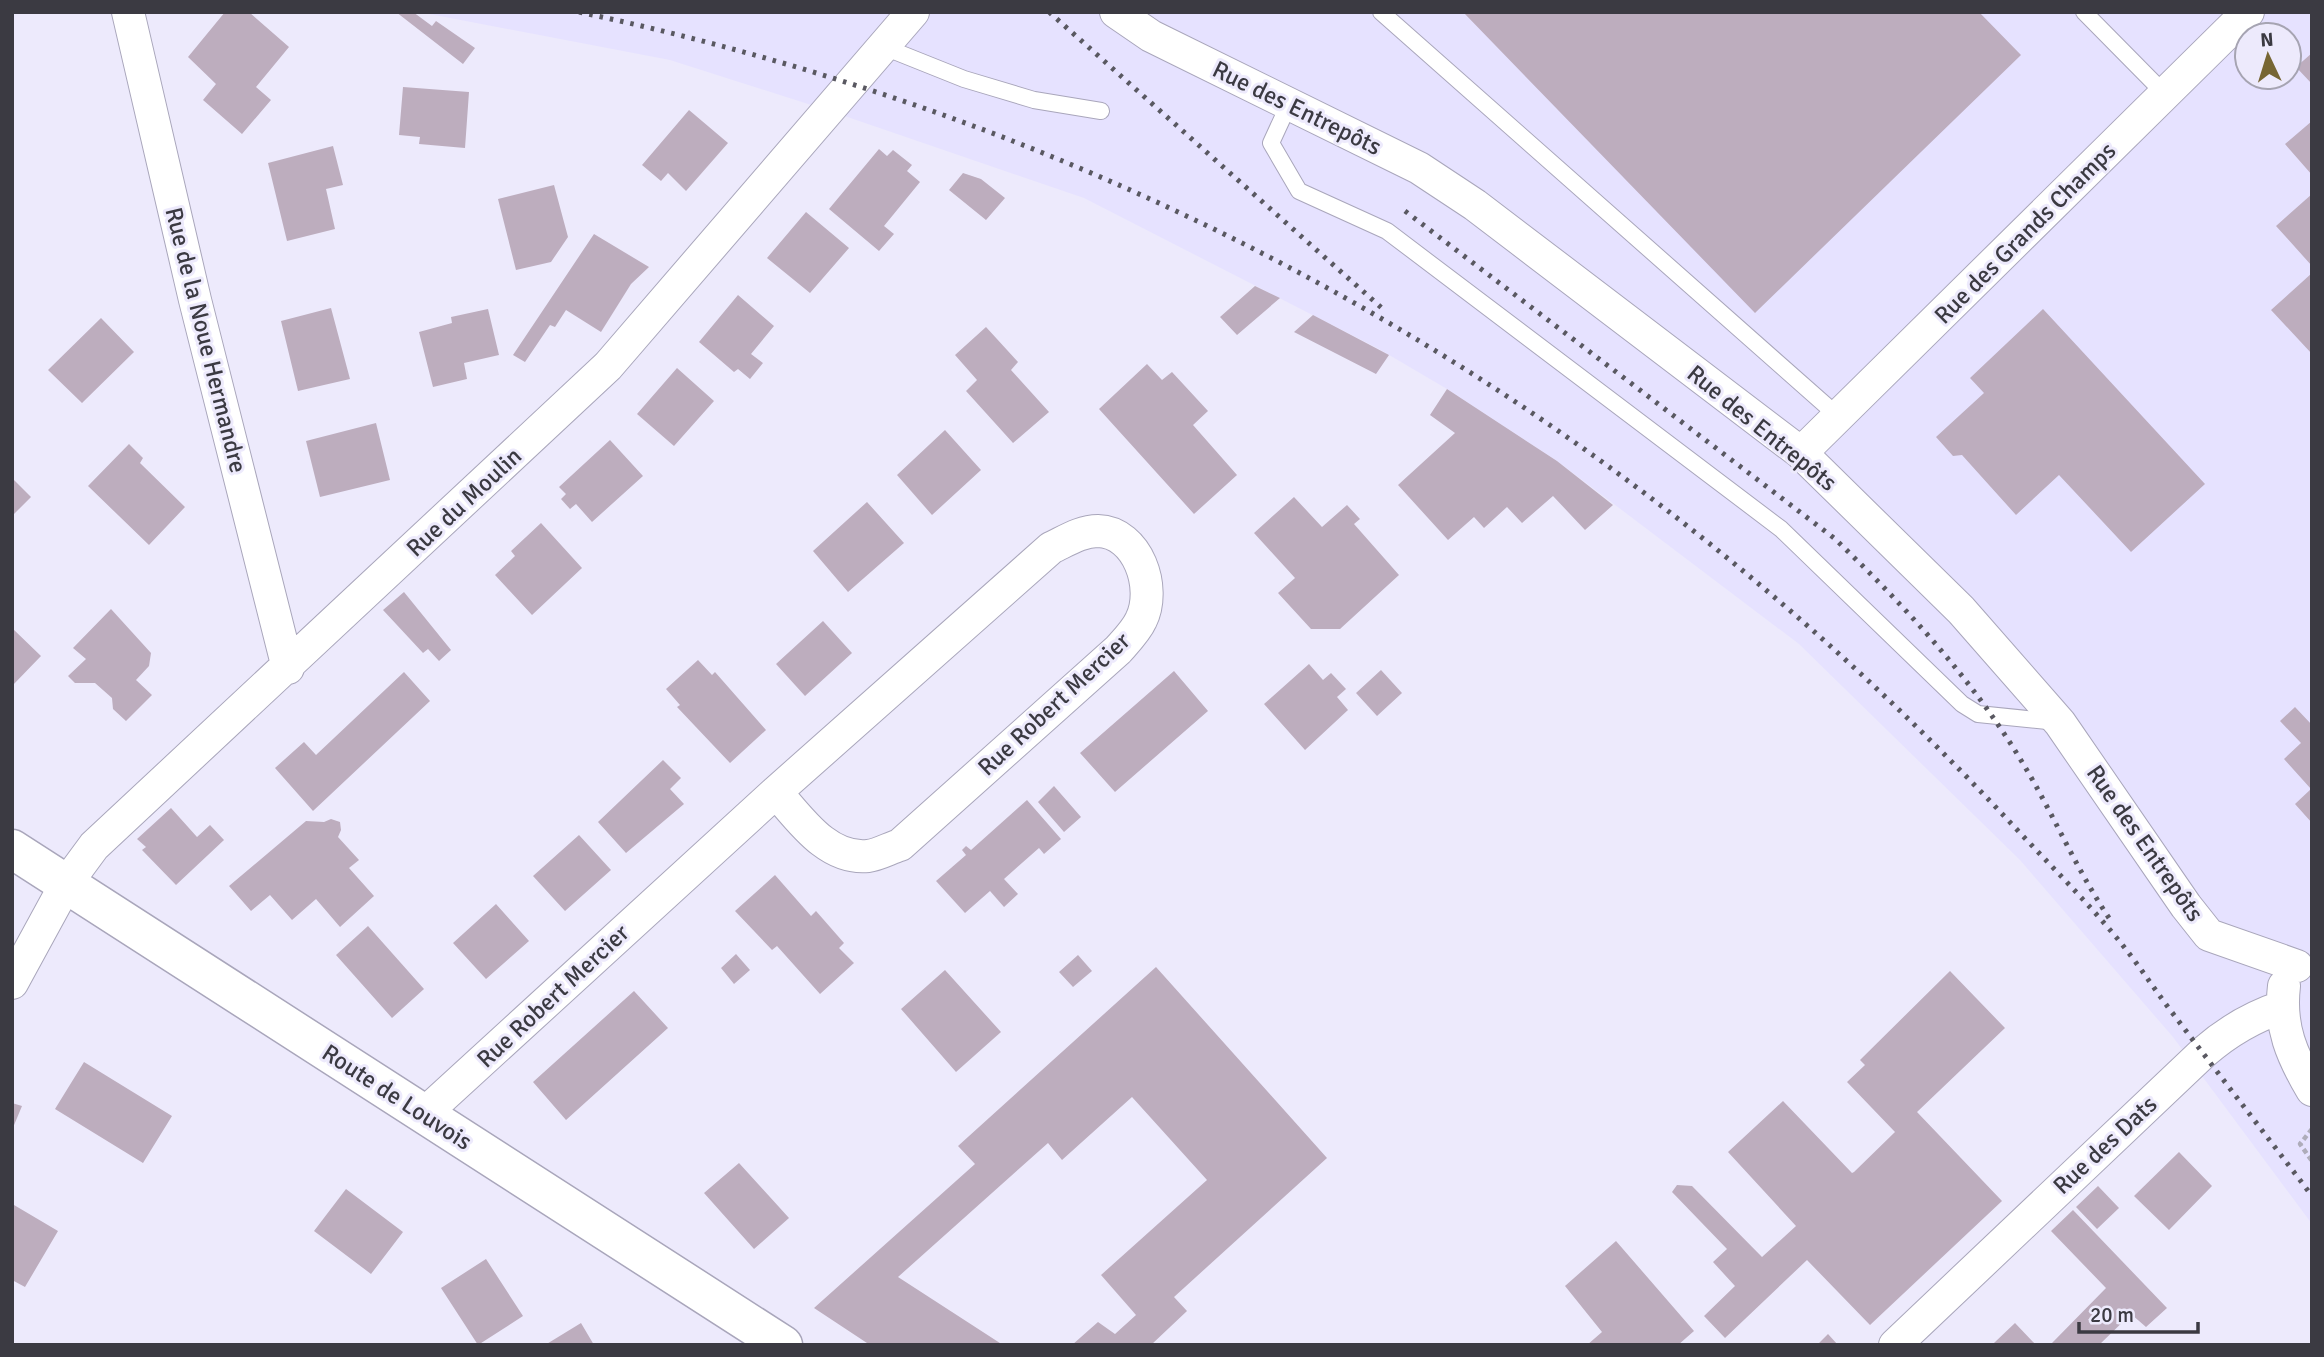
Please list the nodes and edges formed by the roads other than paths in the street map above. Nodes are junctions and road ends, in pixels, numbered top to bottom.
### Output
1 (128, 12) edge
2 (1115, 12) edge
3 (1381, 12) edge
4 (2084, 12) edge
5 (2248, 12) edge
6 (903, 14) edge
7 (884, 47) junction
8 (2165, 94) junction
9 (1289, 104) junction
10 (1101, 111) dead end
11 (1839, 416) junction
12 (1801, 453) junction
13 (288, 668) junction
14 (2060, 723) junction
15 (775, 792) junction
16 (12, 849) edge
17 (66, 884) junction
18 (2304, 960) edge
19 (12, 982) edge
20 (2282, 1007) junction
21 (2312, 1090) edge
22 (424, 1114) junction
23 (766, 1341) edge
24 (1895, 1345) edge

1 - 13 street, Rue de la Noue Hermandre
2 - 9 street, Rue des Entrepôts
3 - 11 lane
4 - 8 lane
5 - 8 street, Rue des Grands Champs
6 - 7 street, Rue du Moulin
7 - 10 lane
7 - 13 street, Rue du Moulin
8 - 11 street, Rue des Grands Champs
9 - 12 street, Rue des Entrepôts
9 - 14 lane
11 - 12 street, Rue des Grands Champs
12 - 14 street, Rue des Entrepôts
13 - 17 street, Rue du Moulin
14 - 18 street, Rue des Entrepôts
15 - 15 street, Rue Robert Mercier
15 - 22 street, Rue Robert Mercier
16 - 17 street, Route de Louvois
17 - 19 street, Rue du Moulin
17 - 22 street, Route de Louvois
18 - 20 street
20 - 21 street
20 - 24 street, Rue des Dats
22 - 23 street, Route de Louvois

